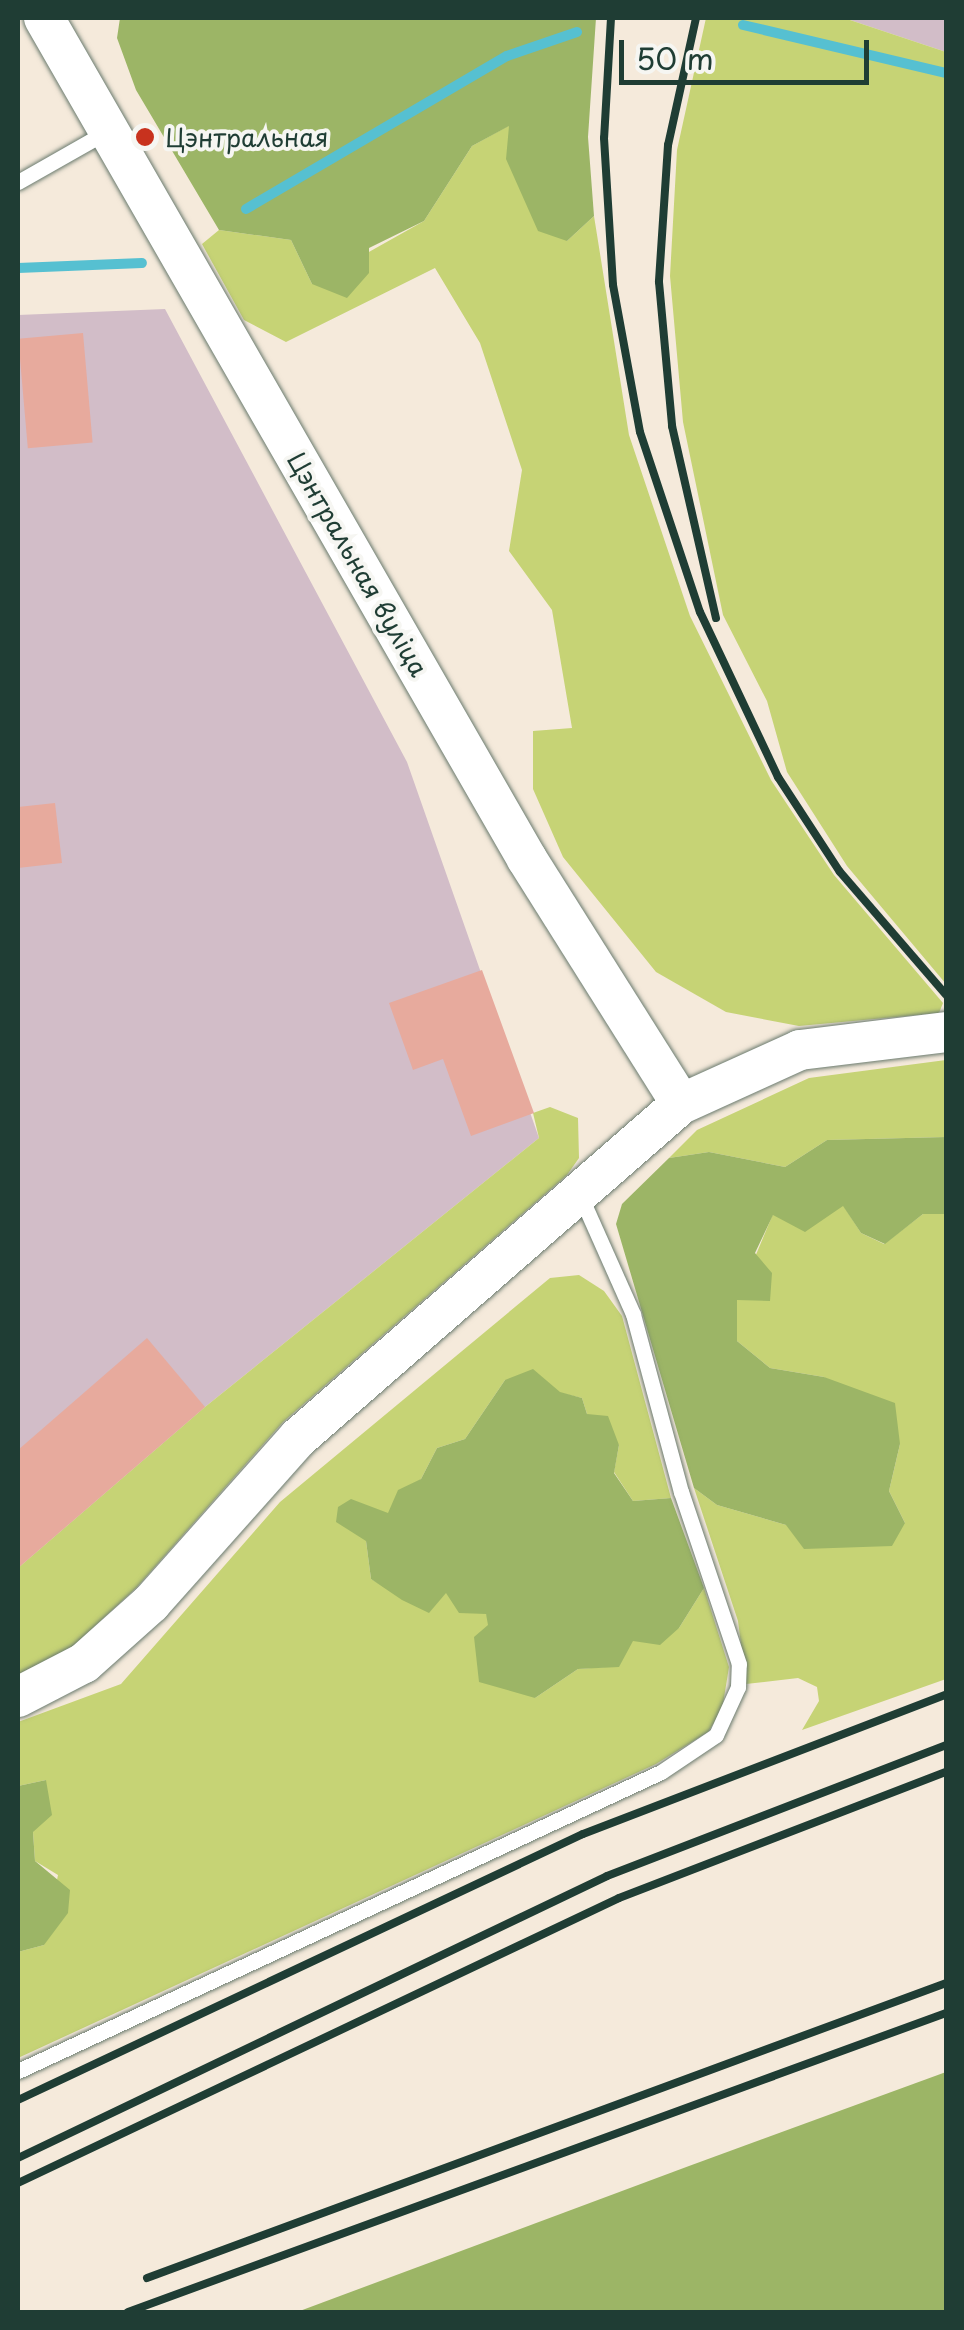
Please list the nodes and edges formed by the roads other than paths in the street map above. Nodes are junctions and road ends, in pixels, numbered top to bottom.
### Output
1 (44, 18) edge
2 (110, 130) junction
3 (18, 182) edge
4 (946, 1032) edge
5 (681, 1104) junction
6 (580, 1195) junction
7 (18, 1697) edge
8 (18, 2071) edge

1 - 2 street, Цэнтральная вуліца
2 - 3 lane
2 - 5 street, Цэнтральная вуліца
4 - 5 street
5 - 6 street
6 - 7 street
6 - 8 lane

